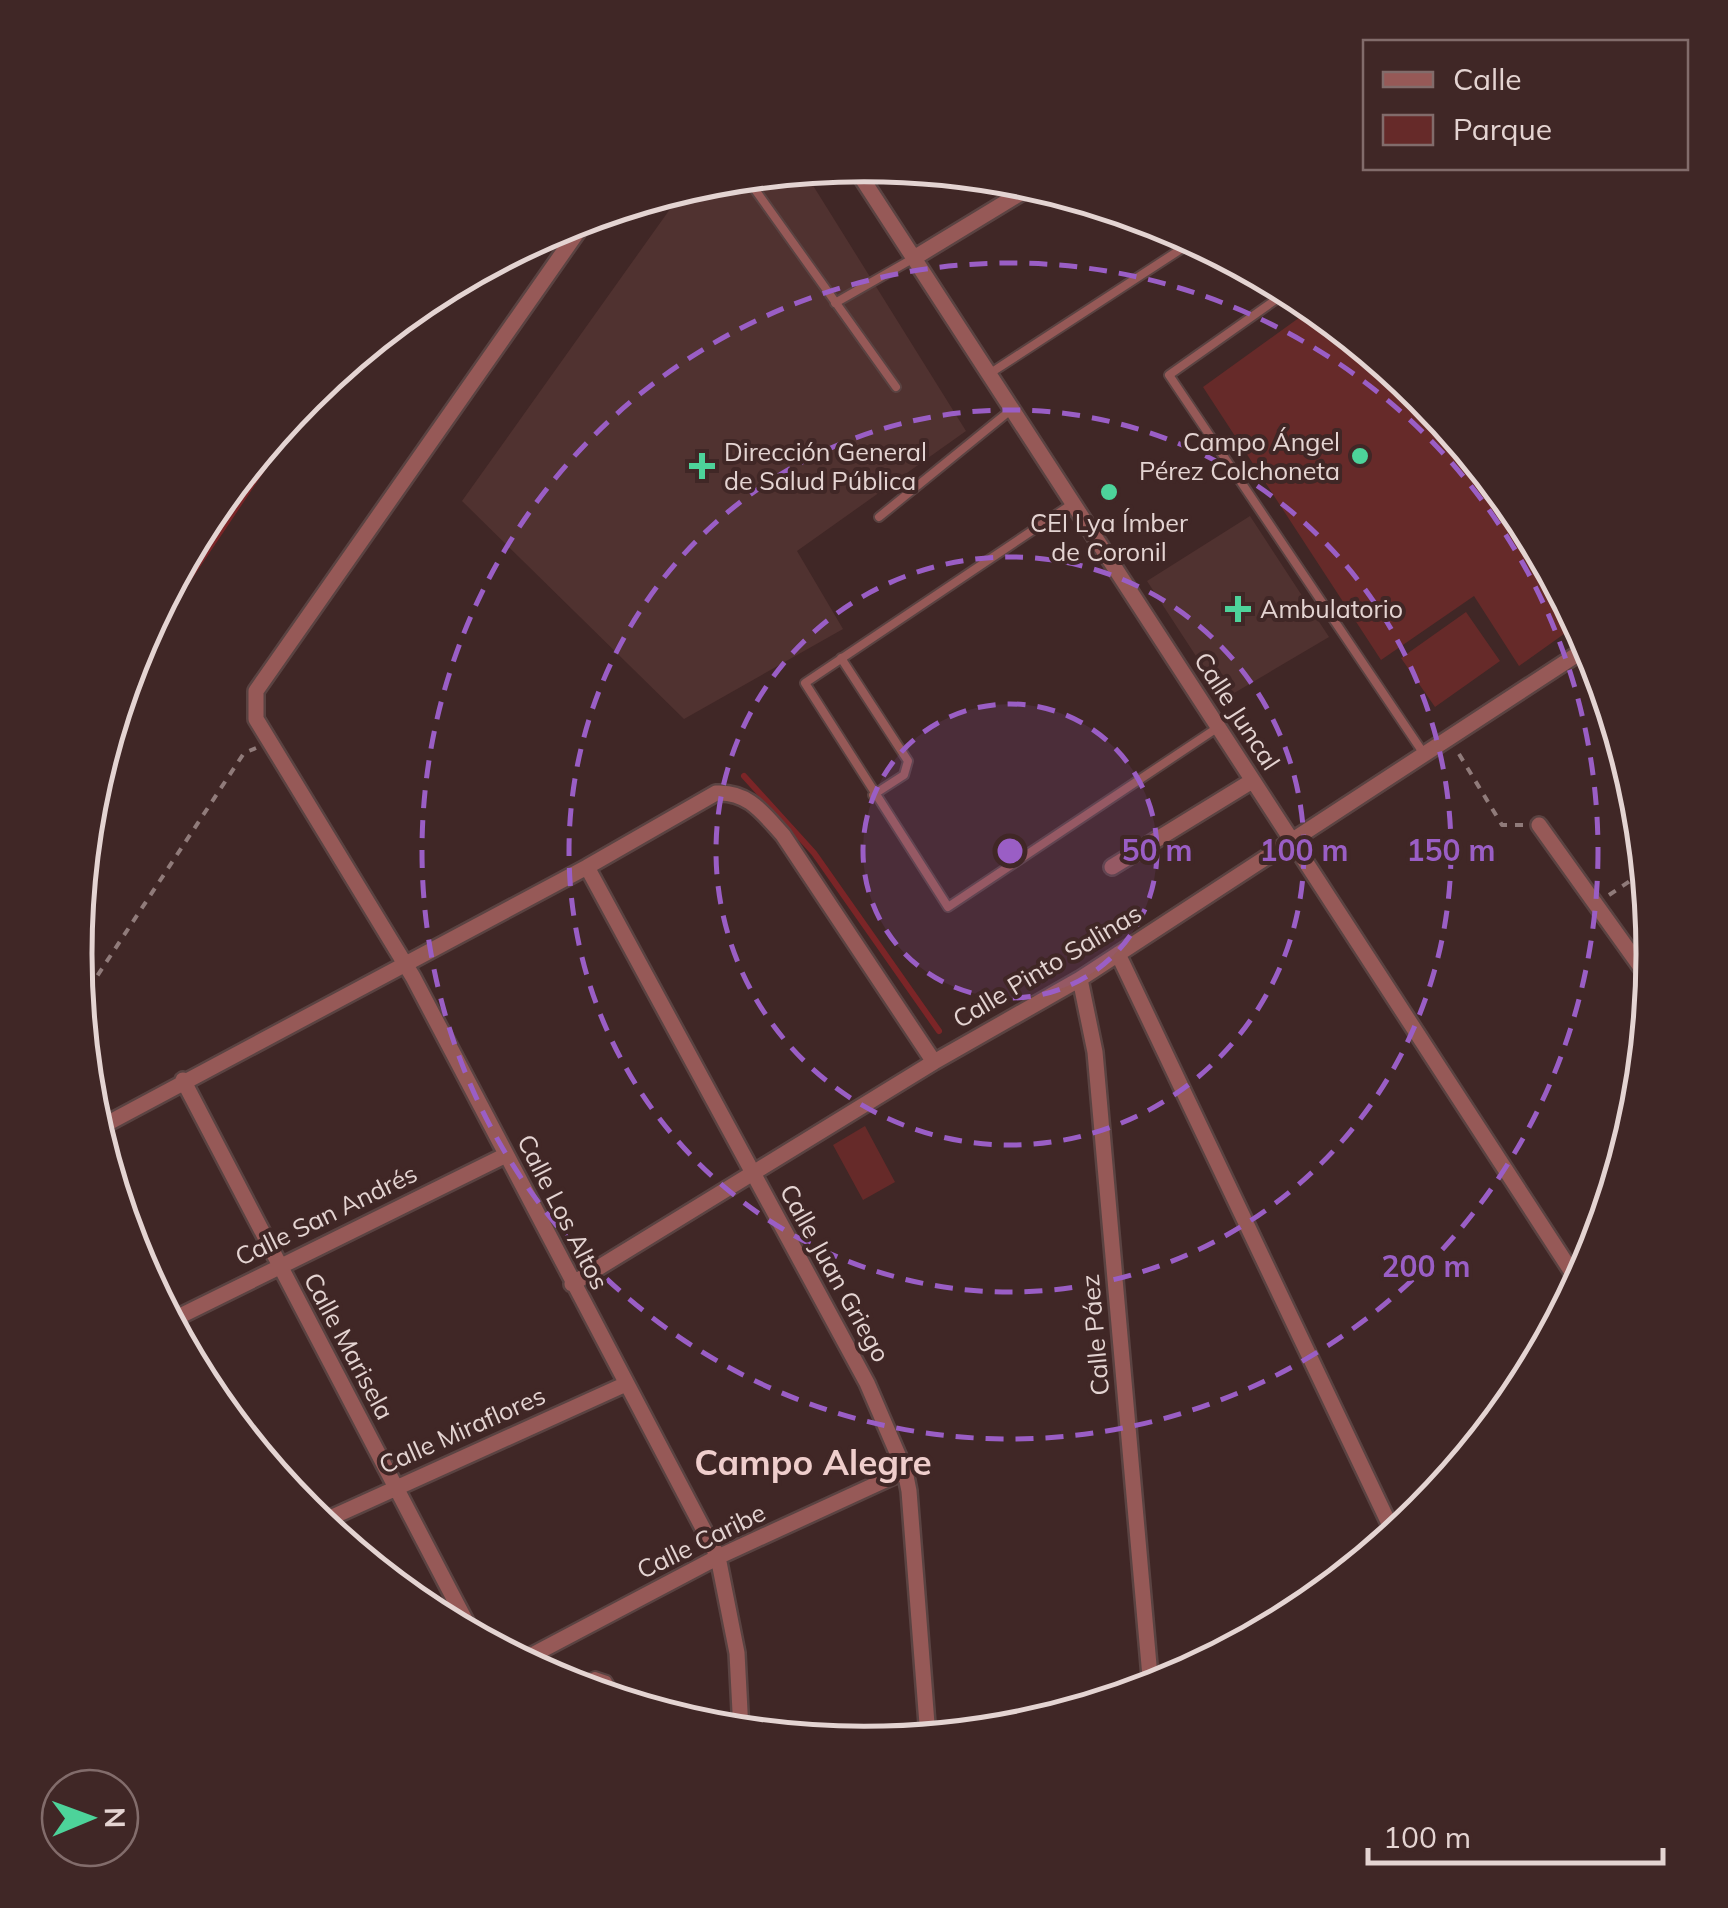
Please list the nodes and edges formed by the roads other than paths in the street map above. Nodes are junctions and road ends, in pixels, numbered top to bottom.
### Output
1 (864, 182) edge
2 (756, 190) edge
3 (1014, 197) edge
4 (572, 240) edge
5 (1179, 250) edge
6 (914, 258) junction
7 (1273, 301) edge
8 (836, 303) junction
9 (989, 374) junction
10 (896, 387) dead end
11 (1012, 409) junction
12 (1072, 504) junction
13 (879, 517) dead end
14 (1575, 656) edge
15 (841, 658) junction
16 (1218, 728) junction
17 (1424, 754) junction
18 (1252, 781) junction
19 (873, 795) junction
20 (1539, 825) road end
21 (1292, 842) junction
22 (587, 867) junction
23 (1112, 867) dead end
24 (1118, 954) junction
25 (1636, 961) edge
26 (404, 962) junction
27 (1080, 979) junction
28 (934, 1062) junction
29 (182, 1080) junction
30 (111, 1121) edge
31 (506, 1156) junction
32 (752, 1176) junction
33 (278, 1266) junction
34 (1569, 1267) edge
35 (572, 1284) junction
36 (182, 1315) edge
37 (626, 1384) junction
38 (905, 1470) junction
39 (395, 1487) junction
40 (335, 1515) edge
41 (1388, 1521) edge
42 (718, 1557) junction
43 (460, 1611) edge
44 (537, 1652) edge
45 (1149, 1671) edge
46 (740, 1715) edge
47 (927, 1723) edge

1 - 6 street, Calle Juncal
2 - 8 lane
3 - 6 street
4 - 26 street, Calle Los Altos
5 - 9 lane
6 - 8 lane
6 - 9 street, Calle Juncal
7 - 17 lane
8 - 10 lane
9 - 11 street, Calle Juncal
11 - 12 street, Calle Juncal
11 - 13 lane
12 - 15 lane
12 - 16 street, Calle Juncal
14 - 17 street, Calle Pinto Salinas
15 - 19 lane
15 - 19 lane
16 - 18 street, Calle Juncal
16 - 19 lane
17 - 21 street, Calle Pinto Salinas
18 - 21 street, Calle Juncal
18 - 23 street
20 - 25 street
21 - 24 street, Calle Pinto Salinas
21 - 34 street, Calle Juncal
22 - 26 street
22 - 28 street
22 - 32 street, Calle Juan Griego
24 - 27 street, Calle Pinto Salinas
24 - 41 street
26 - 29 street
26 - 31 street, Calle Los Altos
27 - 28 street, Calle Pinto Salinas
27 - 45 street, Calle Páez
28 - 32 street, Calle Pinto Salinas
29 - 30 street
29 - 33 street, Calle Marisela
31 - 33 street, Calle San Andrés
31 - 35 street, Calle Los Altos
32 - 35 street, Calle Pinto Salinas
32 - 38 street, Calle Juan Griego
33 - 36 street, Calle San Andrés
33 - 39 street, Calle Marisela
35 - 37 street, Calle Los Altos
37 - 39 street, Calle Miraflores
37 - 42 street, Calle Los Altos
38 - 42 street, Calle Caribe
38 - 47 street, Calle Juan Griego
39 - 40 street, Calle Miraflores
39 - 43 street, Calle Marisela
42 - 44 street, Calle Caribe
42 - 46 street, Calle Los Altos

